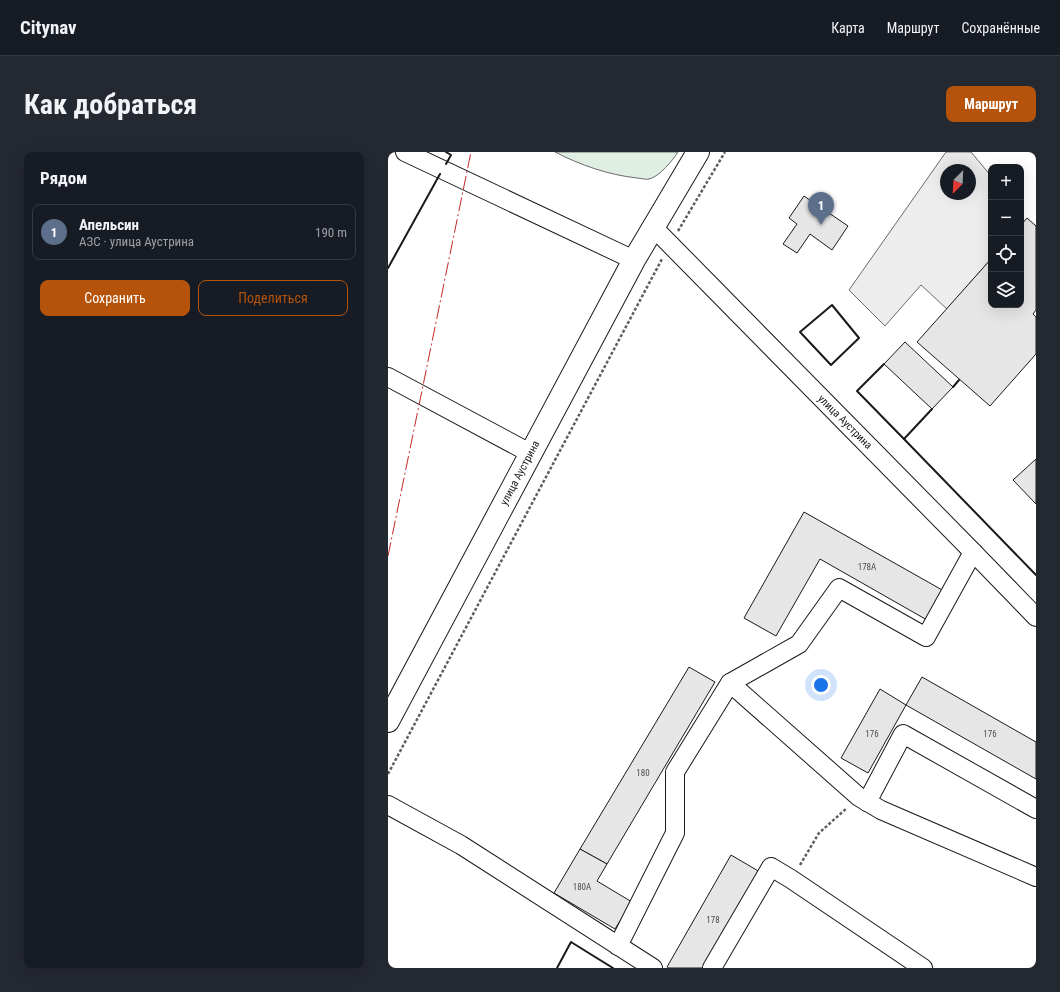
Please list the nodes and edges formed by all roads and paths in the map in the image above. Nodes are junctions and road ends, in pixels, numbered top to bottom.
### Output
1 (405, 152) edge
2 (698, 152) edge
3 (725, 152) edge
4 (654, 226) junction
5 (670, 245) junction
6 (634, 260) junction
7 (388, 377) edge
8 (530, 453) junction
9 (974, 552) junction
10 (1036, 617) edge
11 (730, 683) junction
12 (388, 720) edge
13 (388, 774) edge
14 (863, 799) junction
15 (388, 805) edge
16 (1036, 809) edge
17 (1036, 877) edge
18 (791, 879) junction
19 (618, 946) junction
20 (653, 968) edge
21 (712, 968) edge
22 (923, 968) edge

1 - 6 street
2 - 4 main road, улица Аустрина
3 - 5 path
4 - 5 street, улица Аустрина
4 - 6 main road, улица Аустрина
5 - 9 street, улица Аустрина
5 - 13 path
6 - 8 main road, улица Аустрина
7 - 8 street
8 - 12 main road, улица Аустрина
9 - 10 street, улица Аустрина
9 - 11 street
11 - 14 street
11 - 19 street
14 - 16 street
14 - 17 street
14 - 18 path
15 - 19 street
18 - 21 street
18 - 22 street
19 - 20 street

